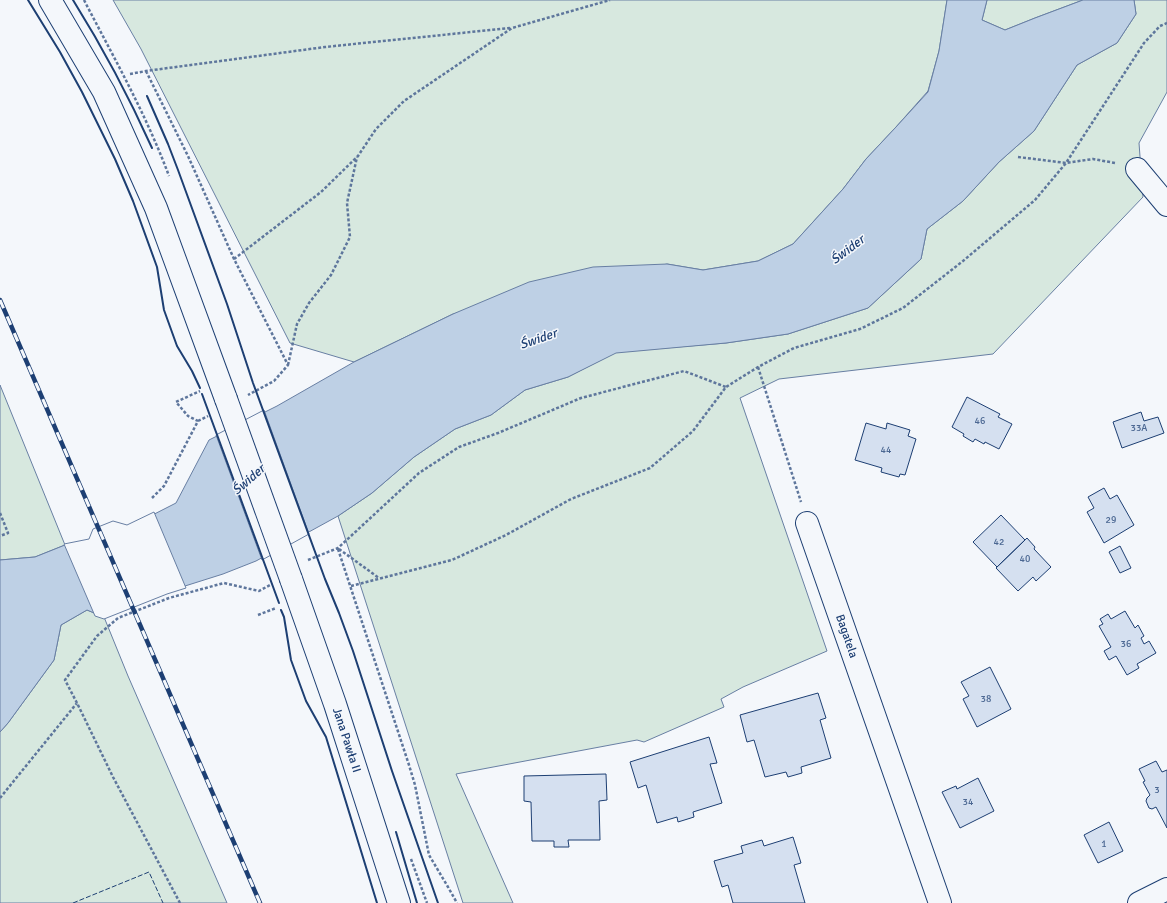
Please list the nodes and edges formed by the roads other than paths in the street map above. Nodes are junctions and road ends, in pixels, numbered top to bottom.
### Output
1 (50, 0) edge
2 (1137, 169) road end
3 (1167, 205) edge
4 (807, 522) road end
5 (1167, 889) edge
6 (399, 903) edge
7 (940, 903) edge
8 (1139, 903) edge

1 - 6 main road, Jana Pawła II, bridge
2 - 3 main road
4 - 7 main road, Bagatela
5 - 8 main road

